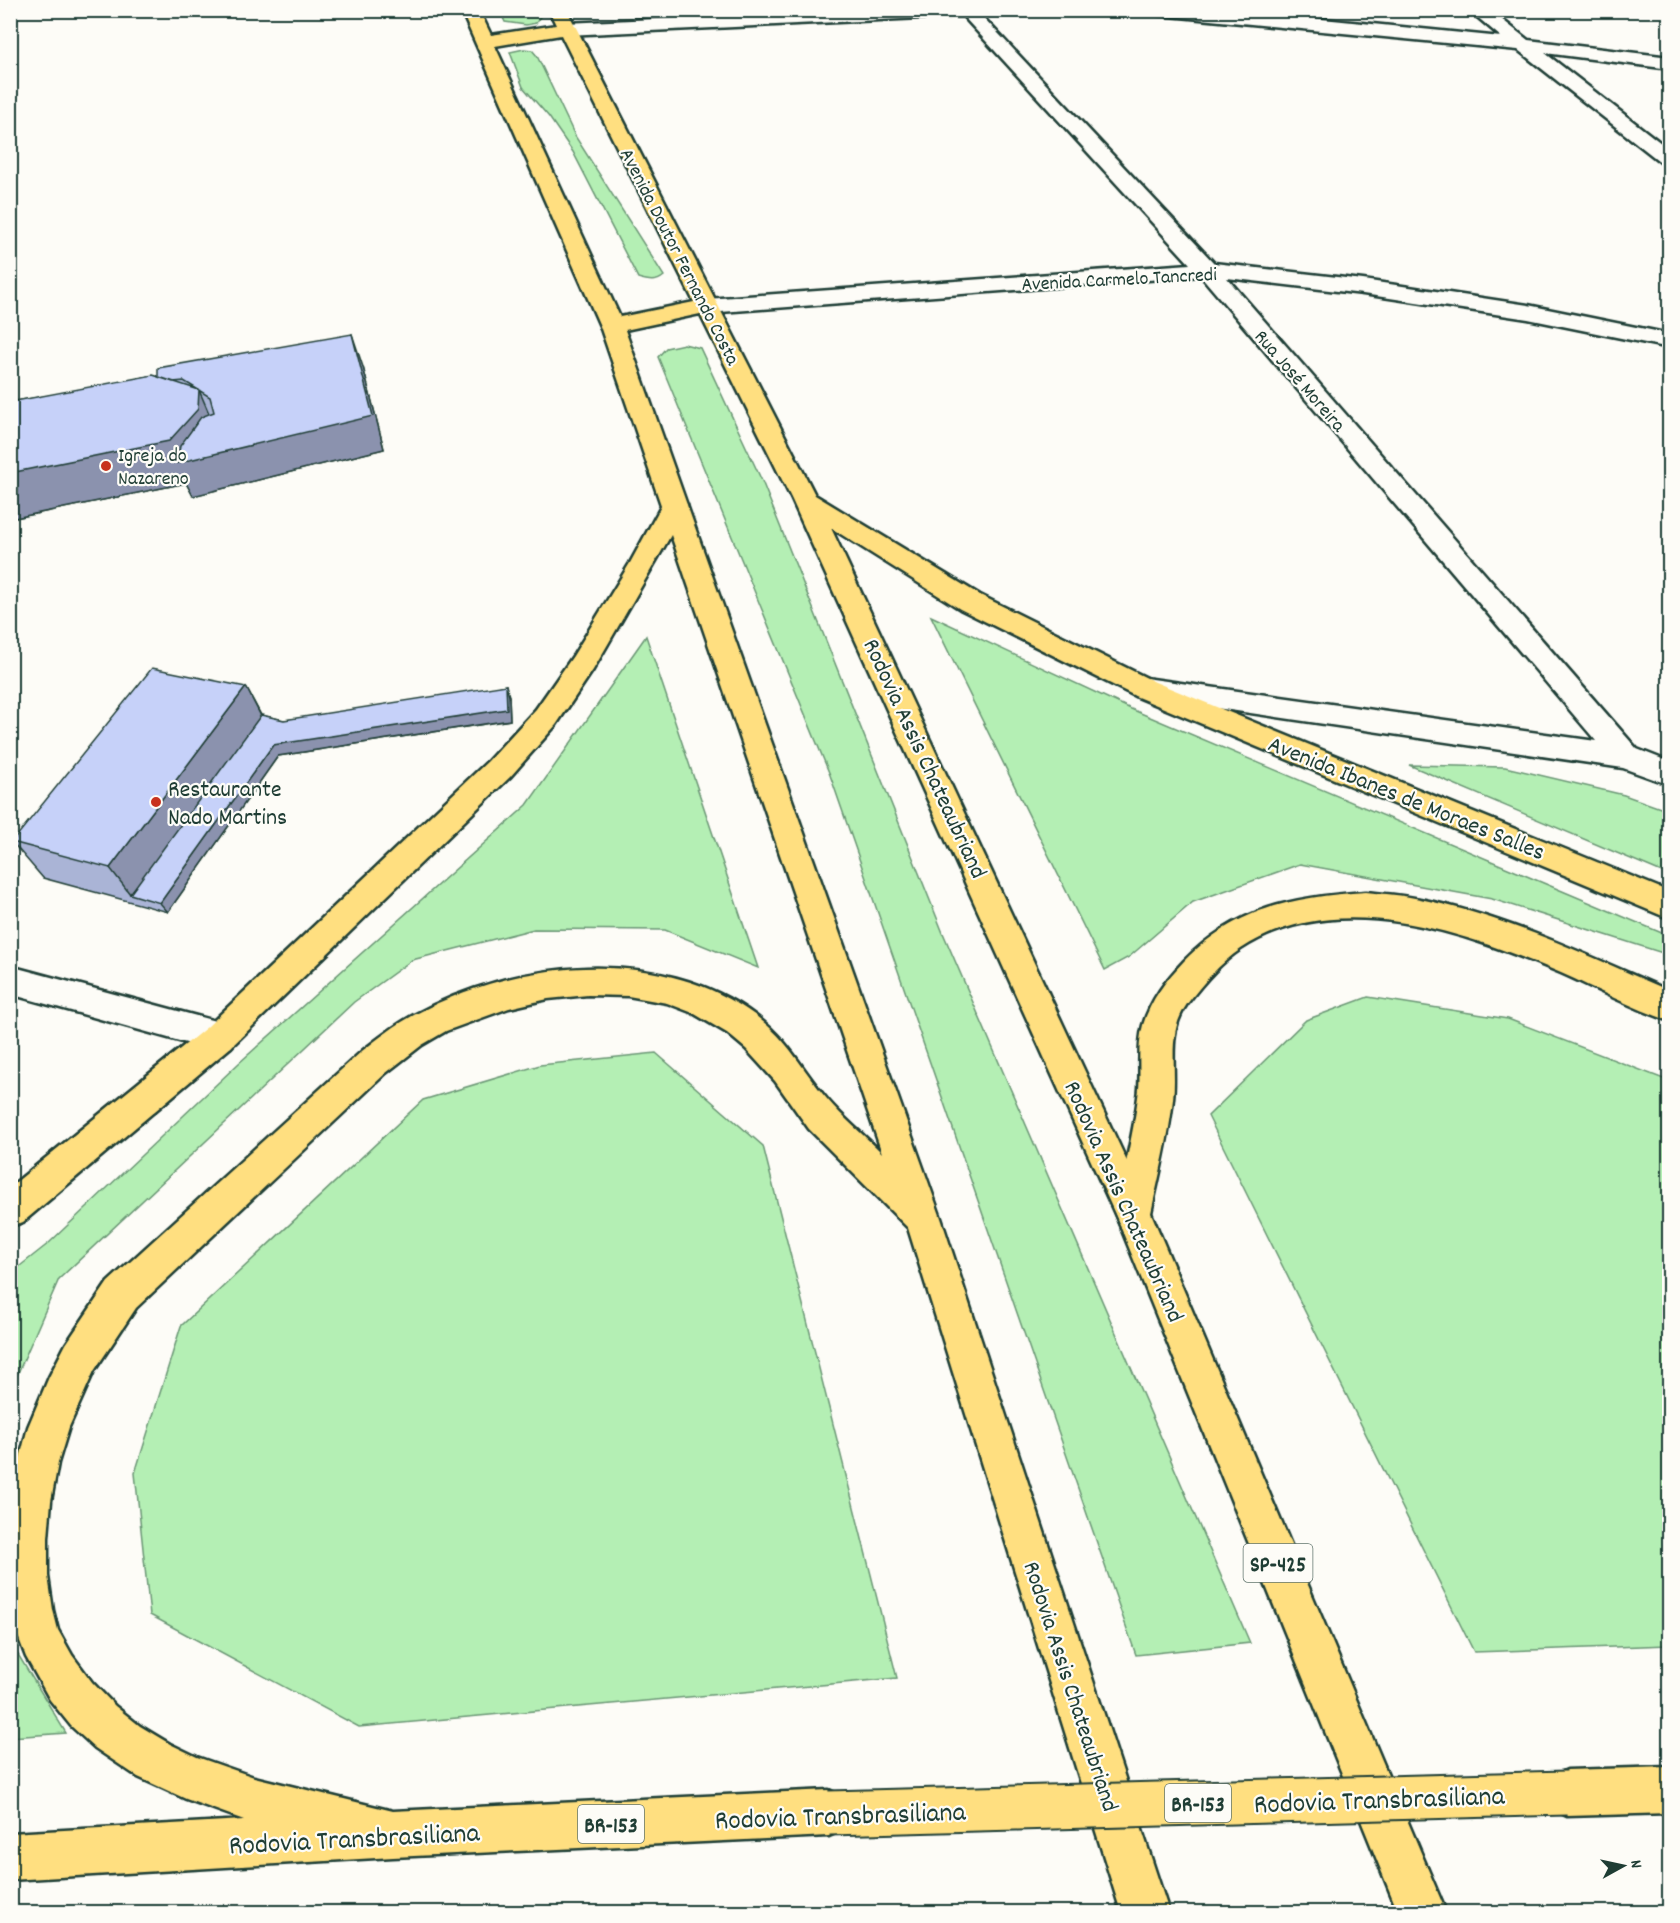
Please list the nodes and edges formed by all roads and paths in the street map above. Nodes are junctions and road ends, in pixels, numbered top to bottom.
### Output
1 (470, 10) edge
2 (985, 10) edge
3 (1159, 10) edge
4 (1478, 10) edge
5 (968, 11) edge
6 (562, 20) edge
7 (484, 42) junction
8 (1524, 44) junction
9 (1670, 63) edge
10 (1670, 160) edge
11 (1207, 269) junction
12 (707, 306) junction
13 (612, 326) junction
14 (1670, 341) edge
15 (805, 500) junction
16 (674, 505) junction
17 (1145, 689) junction
18 (1626, 757) junction
19 (1670, 774) edge
20 (1670, 906) edge
21 (10, 980) edge
22 (1670, 1007) edge
23 (219, 1037) junction
24 (10, 1210) edge
25 (1133, 1213) junction
26 (922, 1218) junction
27 (1670, 1790) edge
28 (393, 1834) junction
29 (10, 1857) edge
30 (1145, 1912) edge
31 (1422, 1912) edge

1 - 7 main road
2 - 5 street
3 - 8 street
4 - 8 street
5 - 6 street
5 - 11 street, Rua José Moreira
6 - 7 main road
6 - 12 main road, Avenida Doutor Fernando Costa
7 - 13 main road
8 - 9 street
8 - 10 street
11 - 12 street, Avenida Carmelo Tancredi
11 - 14 street, Avenida Carmelo Tancredi
11 - 18 street, Rua José Moreira
12 - 13 main road
12 - 15 main road, Avenida Doutor Fernando Costa
13 - 16 main road
15 - 17 main road, Avenida Ibanes de Moraes Salles
15 - 25 main road, Rodovia Assis Chateaubriand
16 - 23 main road
16 - 26 main road, Rodovia Assis Chateaubriand
17 - 18 street, Avenida Ibanes de Moraes Salles
17 - 20 main road, Avenida Ibanes de Moraes Salles
18 - 19 street, Avenida Ibanes de Moraes Salles
21 - 23 street
22 - 25 main road
23 - 24 main road
25 - 31 main road, Rodovia Assis Chateaubriand / SP-425
26 - 28 main road
26 - 30 main road, Rodovia Assis Chateaubriand
27 - 28 main road, Rodovia Transbrasiliana / BR-153, bridge
28 - 29 main road, Rodovia Transbrasiliana / BR-153

